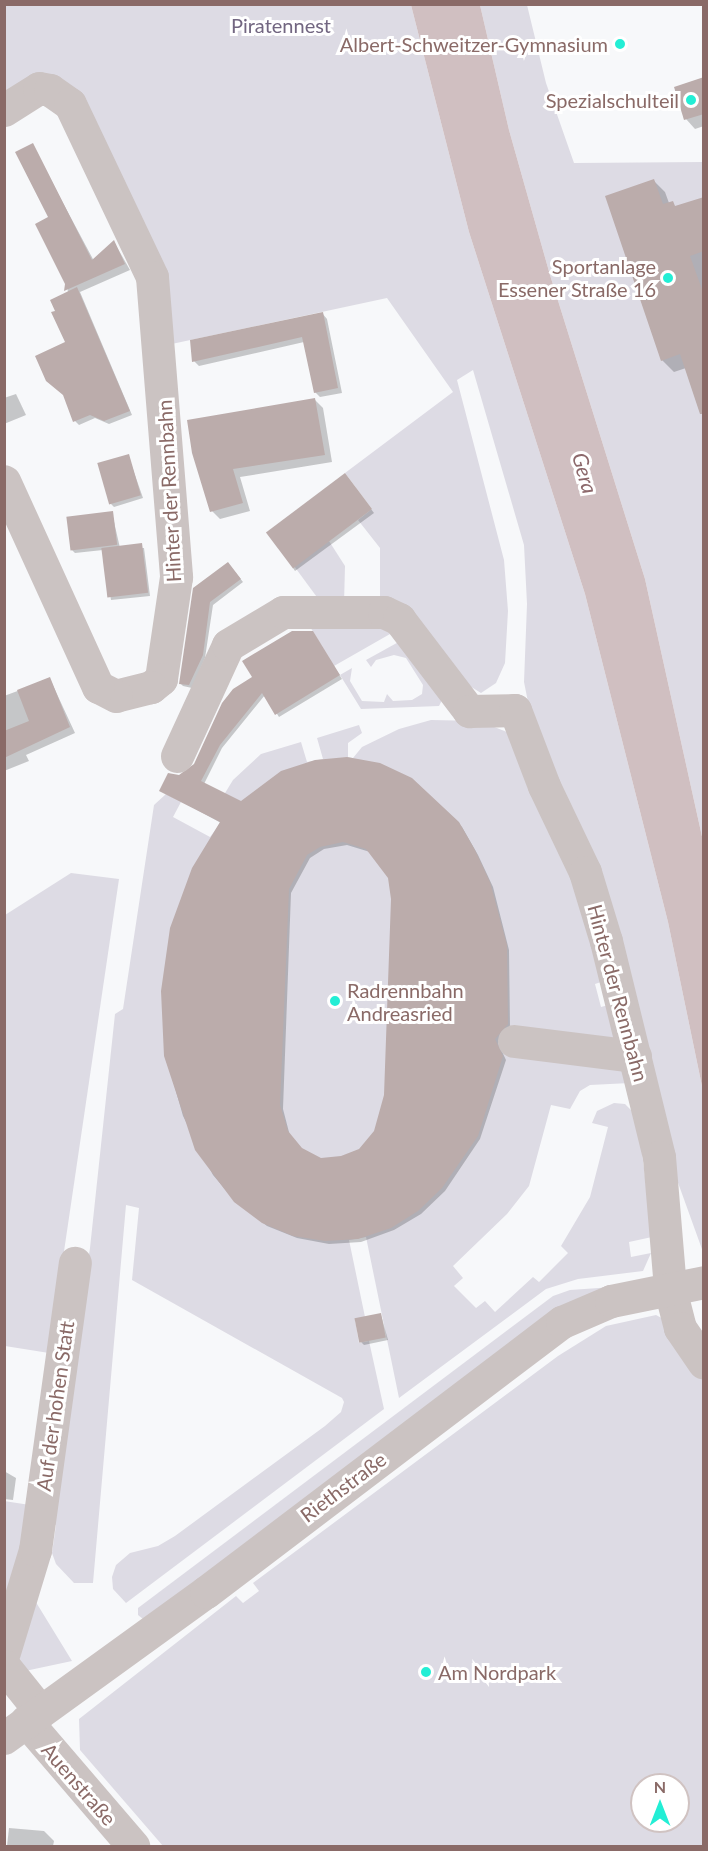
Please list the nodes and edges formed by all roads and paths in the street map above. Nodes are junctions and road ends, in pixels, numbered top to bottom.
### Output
1 (4, 110) edge
2 (4, 481) edge
3 (177, 756) dead end
4 (514, 1041) dead end
5 (635, 1056) junction
6 (75, 1263) dead end
7 (704, 1282) edge
8 (670, 1289) junction
9 (704, 1363) edge
10 (4, 1652) edge
11 (4, 1666) edge
12 (23, 1724) edge
13 (133, 1846) edge

1 - 2 street, Hinter der Rennbahn
3 - 5 street, Hinter der Rennbahn
4 - 5 street
5 - 8 street, Hinter der Rennbahn
6 - 10 street, Auf der hohen Statt
7 - 8 street, Riethstraße
8 - 9 street, Hinter der Rennbahn
8 - 12 street, Riethstraße
11 - 12 street, Auenstraße
12 - 13 street, Auenstraße

